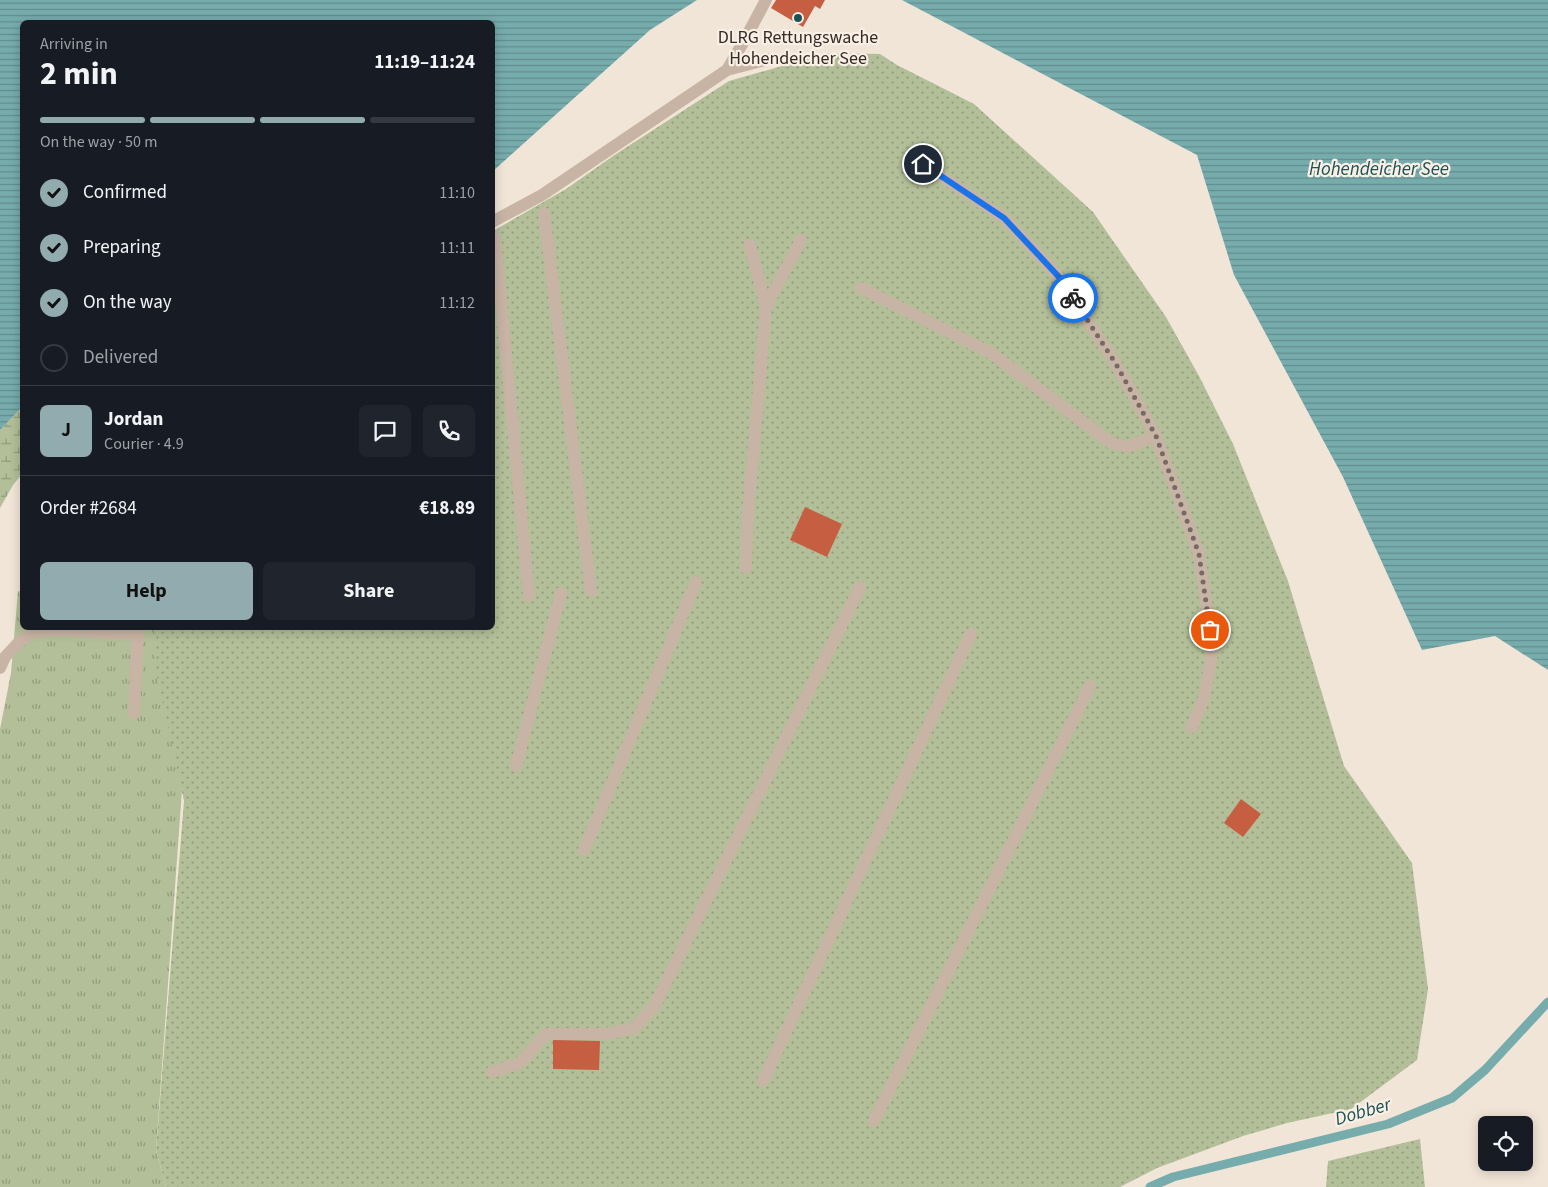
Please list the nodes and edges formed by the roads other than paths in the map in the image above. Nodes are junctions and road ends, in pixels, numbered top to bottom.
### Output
1 (766, 0) edge
2 (769, 59) dead end
3 (727, 70) junction
4 (923, 164) dead end
5 (544, 213) dead end
6 (495, 220) edge
7 (495, 238) dead end
8 (801, 240) dead end
9 (750, 245) dead end
10 (861, 288) dead end
11 (766, 307) junction
12 (1156, 436) junction
13 (746, 568) dead end
14 (696, 582) dead end
15 (860, 587) dead end
16 (591, 591) dead end
17 (561, 594) dead end
18 (529, 596) dead end
19 (138, 631) edge
20 (971, 634) dead end
21 (0, 668) edge
22 (1090, 686) dead end
23 (134, 713) dead end
24 (1192, 727) dead end
25 (516, 766) dead end
26 (584, 850) dead end
27 (492, 1072) dead end
28 (763, 1081) dead end
29 (874, 1121) dead end

1 - 3 street
2 - 3 street
3 - 6 street
4 - 12 street
5 - 16 street
7 - 18 street
8 - 11 street
9 - 11 street
10 - 12 street
11 - 13 street
12 - 24 street
14 - 26 street
15 - 27 street
17 - 25 street
19 - 21 street
19 - 23 street
20 - 28 street
22 - 29 street

